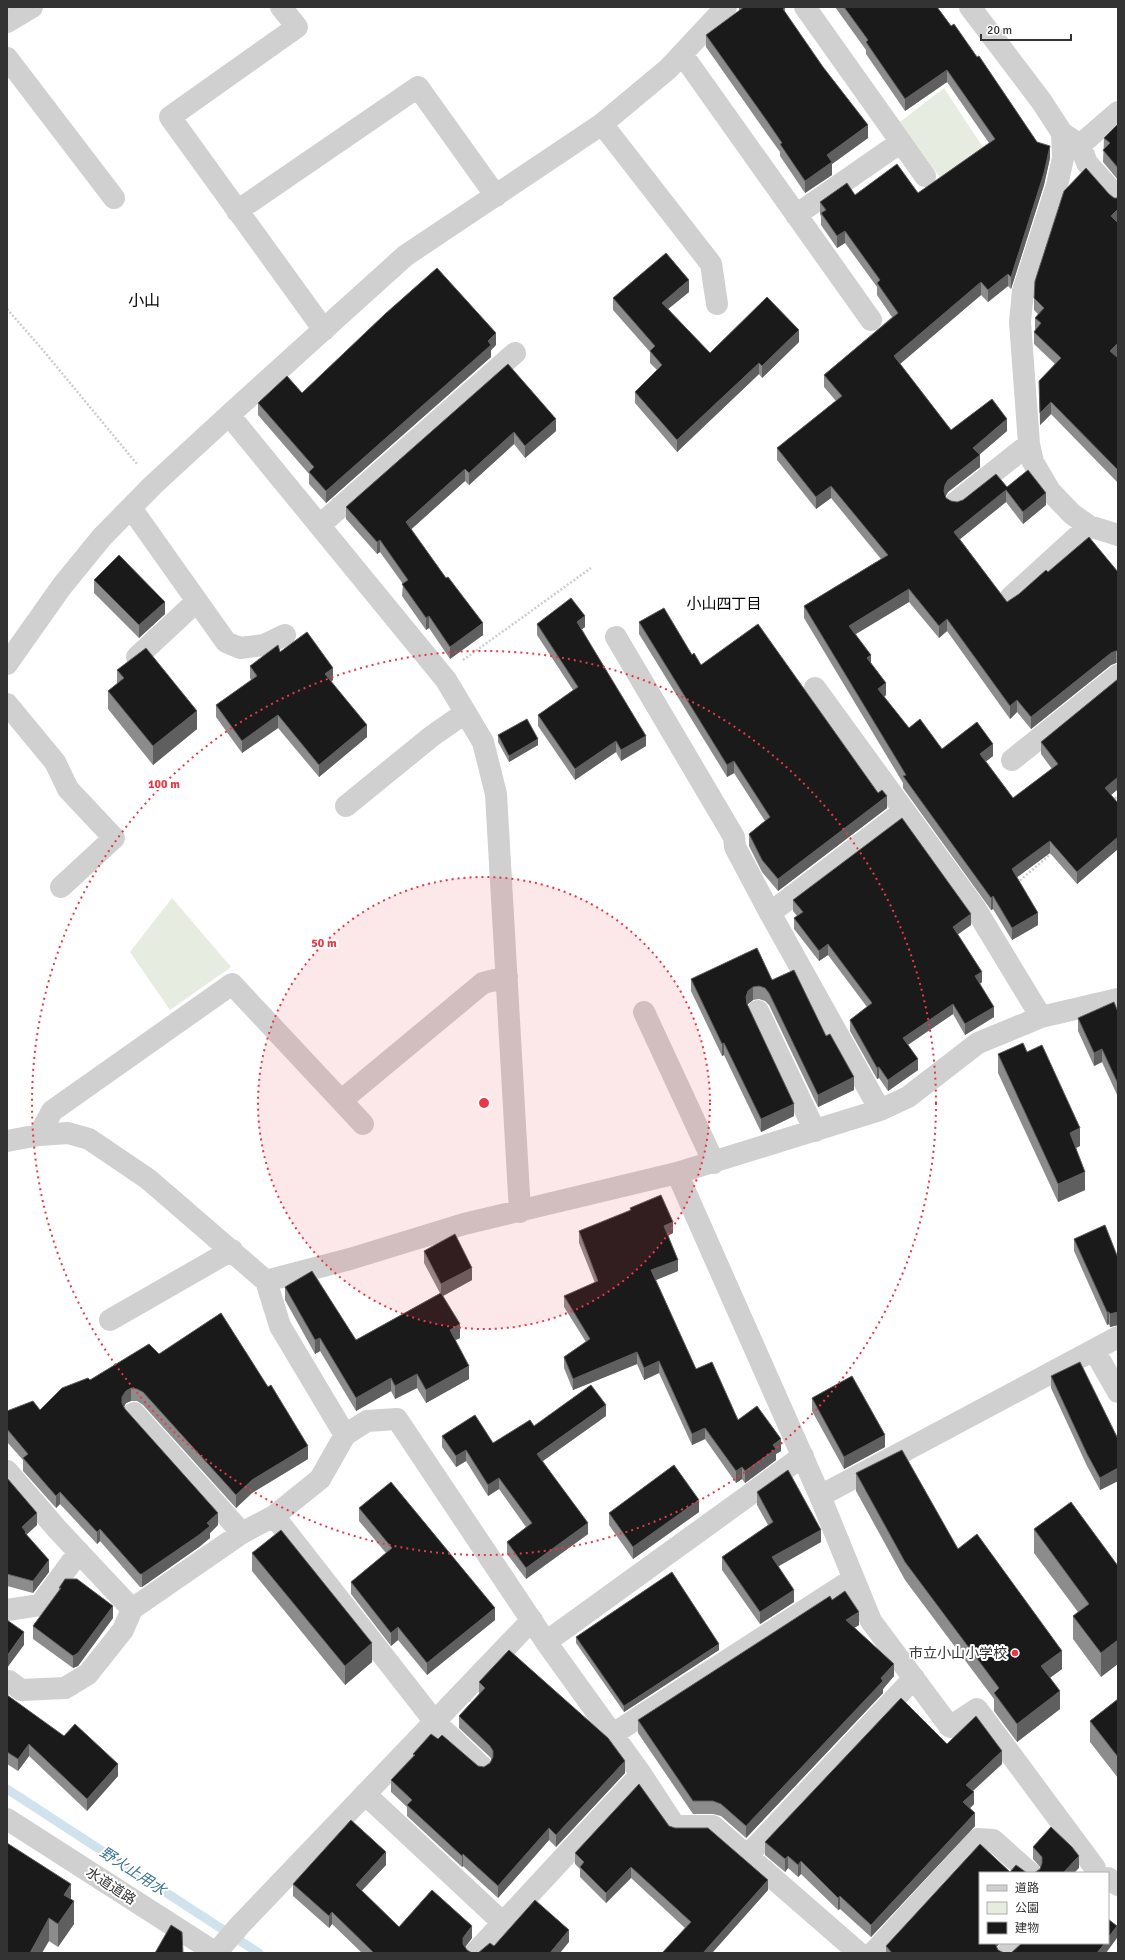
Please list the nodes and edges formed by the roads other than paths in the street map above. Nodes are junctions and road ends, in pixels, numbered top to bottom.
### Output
1 (32, 7) edge
2 (282, 7) edge
3 (806, 7) edge
4 (970, 7) edge
5 (725, 8) edge
6 (7, 22) edge
7 (682, 54) junction
8 (7, 58) edge
9 (1118, 112) edge
10 (602, 124) junction
11 (1062, 134) junction
12 (901, 142) junction
13 (1080, 145) junction
14 (925, 176) dead end
15 (496, 196) junction
16 (114, 198) dead end
17 (1118, 198) edge
18 (237, 211) junction
19 (796, 215) junction
20 (717, 304) dead end
21 (870, 320) dead end
22 (324, 330) junction
23 (515, 353) dead end
24 (229, 415) junction
25 (1029, 444) junction
26 (956, 502) edge
27 (131, 508) junction
28 (320, 525) junction
29 (1089, 526) junction
30 (1118, 535) edge
31 (1011, 597) edge
32 (197, 601) junction
33 (285, 634) dead end
34 (616, 638) dead end
35 (137, 657) edge
36 (7, 664) edge
37 (1118, 675) edge
38 (815, 688) dead end
39 (7, 704) edge
40 (465, 713) junction
41 (1012, 760) dead end
42 (346, 806) dead end
43 (904, 811) junction
44 (61, 887) dead end
45 (770, 913) junction
46 (507, 977) junction
47 (1118, 999) edge
48 (758, 1011) dead end
49 (644, 1012) dead end
50 (1041, 1017) junction
51 (342, 1100) junction
52 (880, 1110) junction
53 (363, 1124) dead end
54 (815, 1131) junction
55 (39, 1135) junction
56 (7, 1141) edge
57 (714, 1162) junction
58 (677, 1173) junction
59 (520, 1212) junction
60 (232, 1250) junction
61 (266, 1280) junction
62 (110, 1320) dead end
63 (1118, 1337) edge
64 (1094, 1350) junction
65 (1118, 1392) edge
66 (134, 1413) dead end
67 (345, 1435) junction
68 (803, 1456) junction
69 (7, 1471) edge
70 (820, 1496) junction
71 (274, 1516) junction
72 (242, 1534) junction
73 (79, 1552) junction
74 (853, 1579) junction
75 (132, 1609) junction
76 (7, 1610) edge
77 (532, 1620) junction
78 (546, 1642) junction
79 (914, 1678) junction
80 (7, 1684) edge
81 (435, 1722) junction
82 (612, 1734) junction
83 (481, 1766) edge
84 (641, 1774) junction
85 (365, 1794) junction
86 (7, 1819) edge
87 (748, 1855) junction
88 (1029, 1872) edge
89 (1097, 1872) edge
90 (1109, 1880) edge
91 (1118, 1885) edge
92 (502, 1922) junction
93 (224, 1943) edge
94 (1015, 1944) edge
95 (475, 1953) edge
96 (859, 1953) edge
97 (873, 1953) edge
98 (1006, 1953) edge

1 - 6 street
2 - 18 street
3 - 12 street
4 - 11 street
5 - 7 street
7 - 10 street
7 - 19 street
8 - 16 street
9 - 13 street
10 - 15 street
10 - 20 street
11 - 13 street
11 - 25 street
12 - 14 street
12 - 19 street
13 - 17 street
15 - 18 street
15 - 22 street
18 - 22 street
19 - 21 street
22 - 24 street
23 - 28 street
24 - 27 street
24 - 28 street
25 - 26 street
25 - 29 street
27 - 32 street
27 - 36 street
28 - 40 street
29 - 30 street
29 - 31 street
32 - 33 street
32 - 35 street
34 - 45 street
37 - 41 street
38 - 43 street
39 - 44 street
40 - 42 street
40 - 46 street
43 - 45 street
43 - 50 street
45 - 52 street
46 - 51 street
46 - 59 street
47 - 50 street
48 - 54 street
49 - 57 street
50 - 52 street
51 - 53 street
51 - 55 street
52 - 54 street
54 - 57 street
55 - 56 street
55 - 60 street
57 - 58 street
58 - 59 street
58 - 68 street
59 - 61 street
60 - 61 street
60 - 62 street
61 - 67 street
63 - 64 street
64 - 65 street
64 - 70 street
66 - 72 street
67 - 71 street
67 - 77 street
68 - 70 street
68 - 78 street
69 - 73 street
70 - 74 street
71 - 72 street
71 - 81 street
72 - 75 street
73 - 75 street
73 - 76 street
74 - 79 street
74 - 82 street
75 - 80 street
77 - 78 street
77 - 81 street
78 - 82 street
79 - 87 street
79 - 89 street
81 - 83 street
81 - 85 street
82 - 84 street
84 - 87 street
84 - 92 street
85 - 92 street
85 - 93 street
86 - 93 street, 水道道路
87 - 96 street
88 - 97 street
90 - 91 street
92 - 95 street
94 - 98 street

